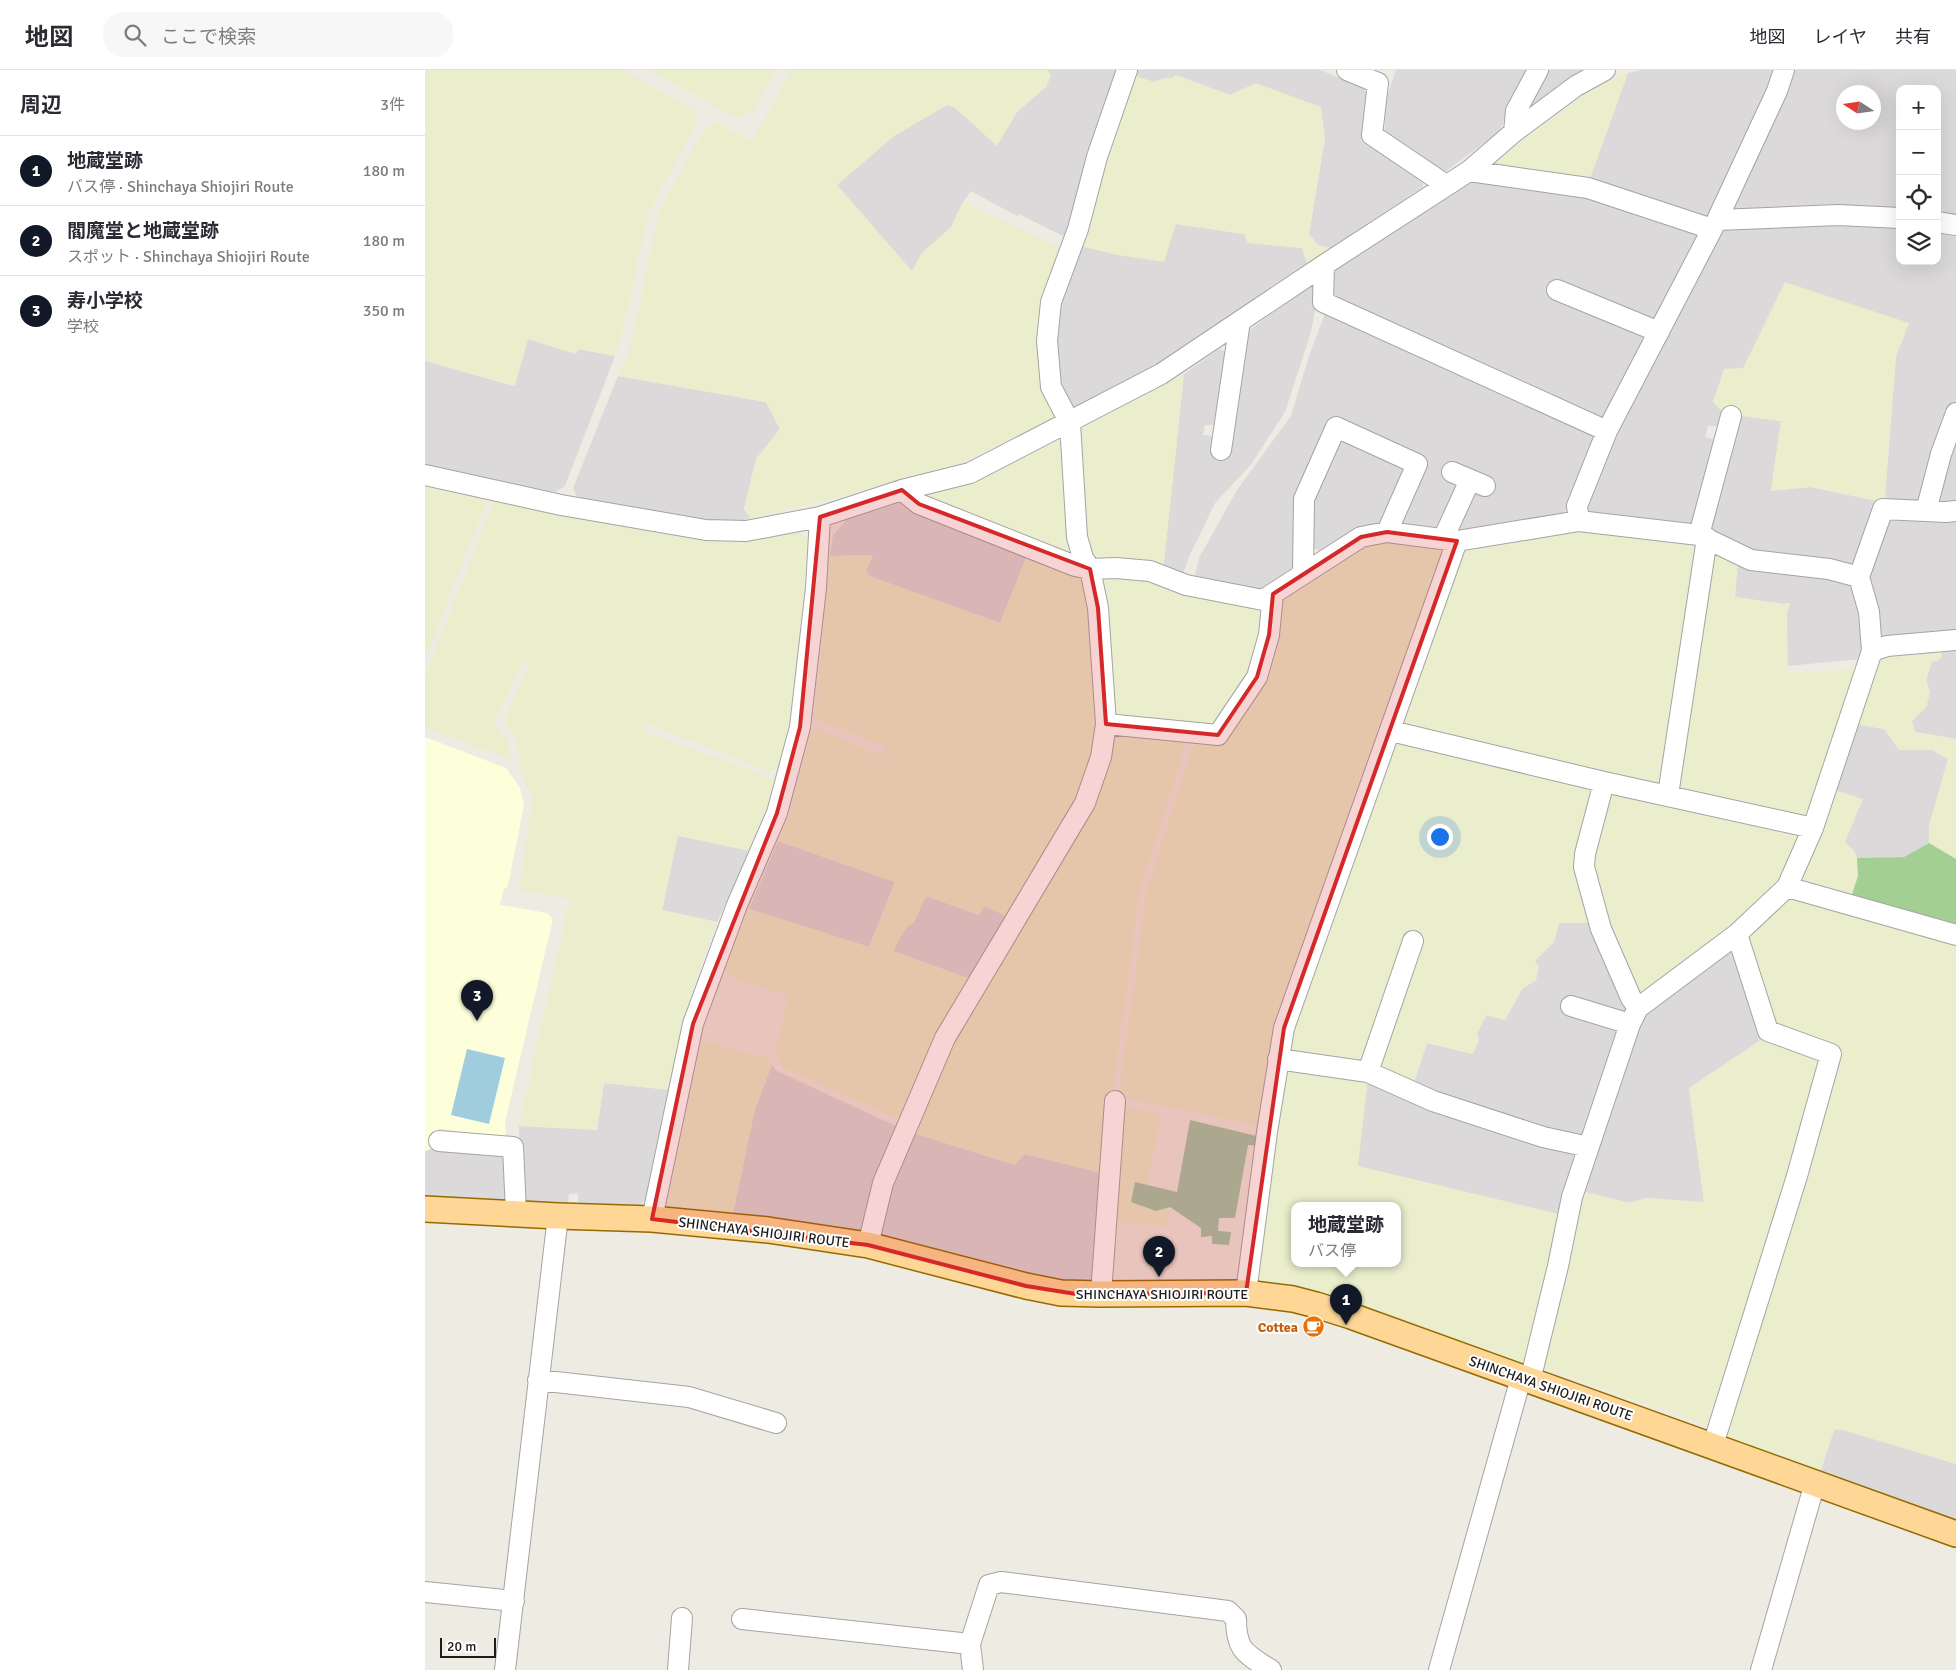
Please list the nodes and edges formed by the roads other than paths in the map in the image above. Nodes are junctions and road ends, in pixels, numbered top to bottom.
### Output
1 (1127, 70) edge
2 (1347, 70) edge
3 (1538, 70) edge
4 (1605, 70) edge
5 (1784, 70) edge
6 (1382, 76) edge
7 (1514, 132) junction
8 (1469, 171) junction
9 (1446, 185) junction
10 (1896, 218) edge
11 (1941, 223) edge
12 (1714, 224) junction
13 (1956, 225) edge
14 (1324, 264) junction
15 (1557, 290) dead end
16 (1240, 321) junction
17 (1659, 332) junction
18 (1956, 413) edge
19 (1070, 422) junction
20 (1722, 427) dead end
21 (1607, 430) junction
22 (1217, 438) dead end
23 (425, 475) edge
24 (1469, 479) dead end
25 (902, 490) junction
26 (1926, 511) junction
27 (1956, 511) edge
28 (820, 517) junction
29 (1579, 521) junction
30 (1387, 532) junction
31 (1703, 536) junction
32 (1450, 540) junction
33 (1090, 569) junction
34 (1303, 573) junction
35 (1859, 577) junction
36 (1273, 594) junction
37 (1956, 640) edge
38 (1872, 651) junction
39 (1106, 724) junction
40 (1391, 731) junction
41 (1604, 782) junction
42 (1668, 795) junction
43 (1813, 828) junction
44 (1787, 887) junction
45 (1737, 934) junction
46 (1956, 935) edge
47 (1413, 941) dead end
48 (1571, 1006) dead end
49 (1634, 1016) junction
50 (1277, 1060) junction
51 (1368, 1072) junction
52 (1115, 1101) dead end
53 (439, 1141) dead end
54 (1589, 1147) junction
55 (425, 1209) edge
56 (516, 1213) junction
57 (558, 1216) junction
58 (652, 1219) junction
59 (868, 1244) junction
60 (1246, 1293) junction
61 (1101, 1294) junction
62 (538, 1380) junction
63 (1526, 1380) junction
64 (776, 1424) dead end
65 (1713, 1445) junction
66 (1815, 1484) junction
67 (1956, 1534) edge
68 (425, 1592) edge
69 (514, 1601) junction
70 (681, 1618) dead end
71 (742, 1619) dead end
72 (970, 1644) junction
73 (505, 1670) edge
74 (678, 1670) edge
75 (973, 1670) edge
76 (1271, 1670) edge
77 (1439, 1670) edge
78 (1761, 1670) edge

1 - 19 street
2 - 6 street
3 - 7 street
4 - 7 street
5 - 12 street
6 - 9 street
7 - 8 street
8 - 9 street
8 - 12 street
9 - 14 street
10 - 12 street
11 - 13 street
12 - 17 street
14 - 16 street
14 - 21 street
15 - 17 street
16 - 19 street
16 - 22 street
17 - 21 street
18 - 26 street
19 - 25 street
19 - 33 street
20 - 31 street
21 - 29 street
23 - 28 street
24 - 32 street
25 - 28 street
25 - 33 street
26 - 27 street
26 - 35 street
28 - 58 street
29 - 31 street
29 - 32 street
30 - 32 street
30 - 34 street
30 - 34 street
31 - 35 street
31 - 42 street
32 - 40 street
33 - 36 street
33 - 39 street
34 - 36 street
35 - 38 street
36 - 39 street
37 - 38 street
38 - 43 street
39 - 59 street
40 - 41 street
40 - 50 street
41 - 42 street
41 - 49 street
42 - 43 street
43 - 44 street
44 - 45 street
44 - 46 street
45 - 49 street
45 - 65 street
47 - 51 street
48 - 49 street
49 - 54 street
50 - 51 street
50 - 60 street
51 - 54 street
52 - 61 street
53 - 56 street
54 - 63 street
55 - 56 main road, SHINCHAYA SHIOJIRI ROUTE
56 - 57 main road, SHINCHAYA SHIOJIRI ROUTE
57 - 58 main road, SHINCHAYA SHIOJIRI ROUTE
57 - 62 street
58 - 59 main road, SHINCHAYA SHIOJIRI ROUTE
59 - 61 main road, SHINCHAYA SHIOJIRI ROUTE
60 - 61 main road, SHINCHAYA SHIOJIRI ROUTE
60 - 63 main road, SHINCHAYA SHIOJIRI ROUTE
62 - 64 street
62 - 69 street
63 - 65 main road, SHINCHAYA SHIOJIRI ROUTE
63 - 77 street
65 - 66 main road, SHINCHAYA SHIOJIRI ROUTE
66 - 67 main road, SHINCHAYA SHIOJIRI ROUTE
66 - 78 street
68 - 69 street
69 - 73 street
70 - 74 street
71 - 72 street
72 - 75 street
72 - 76 street

